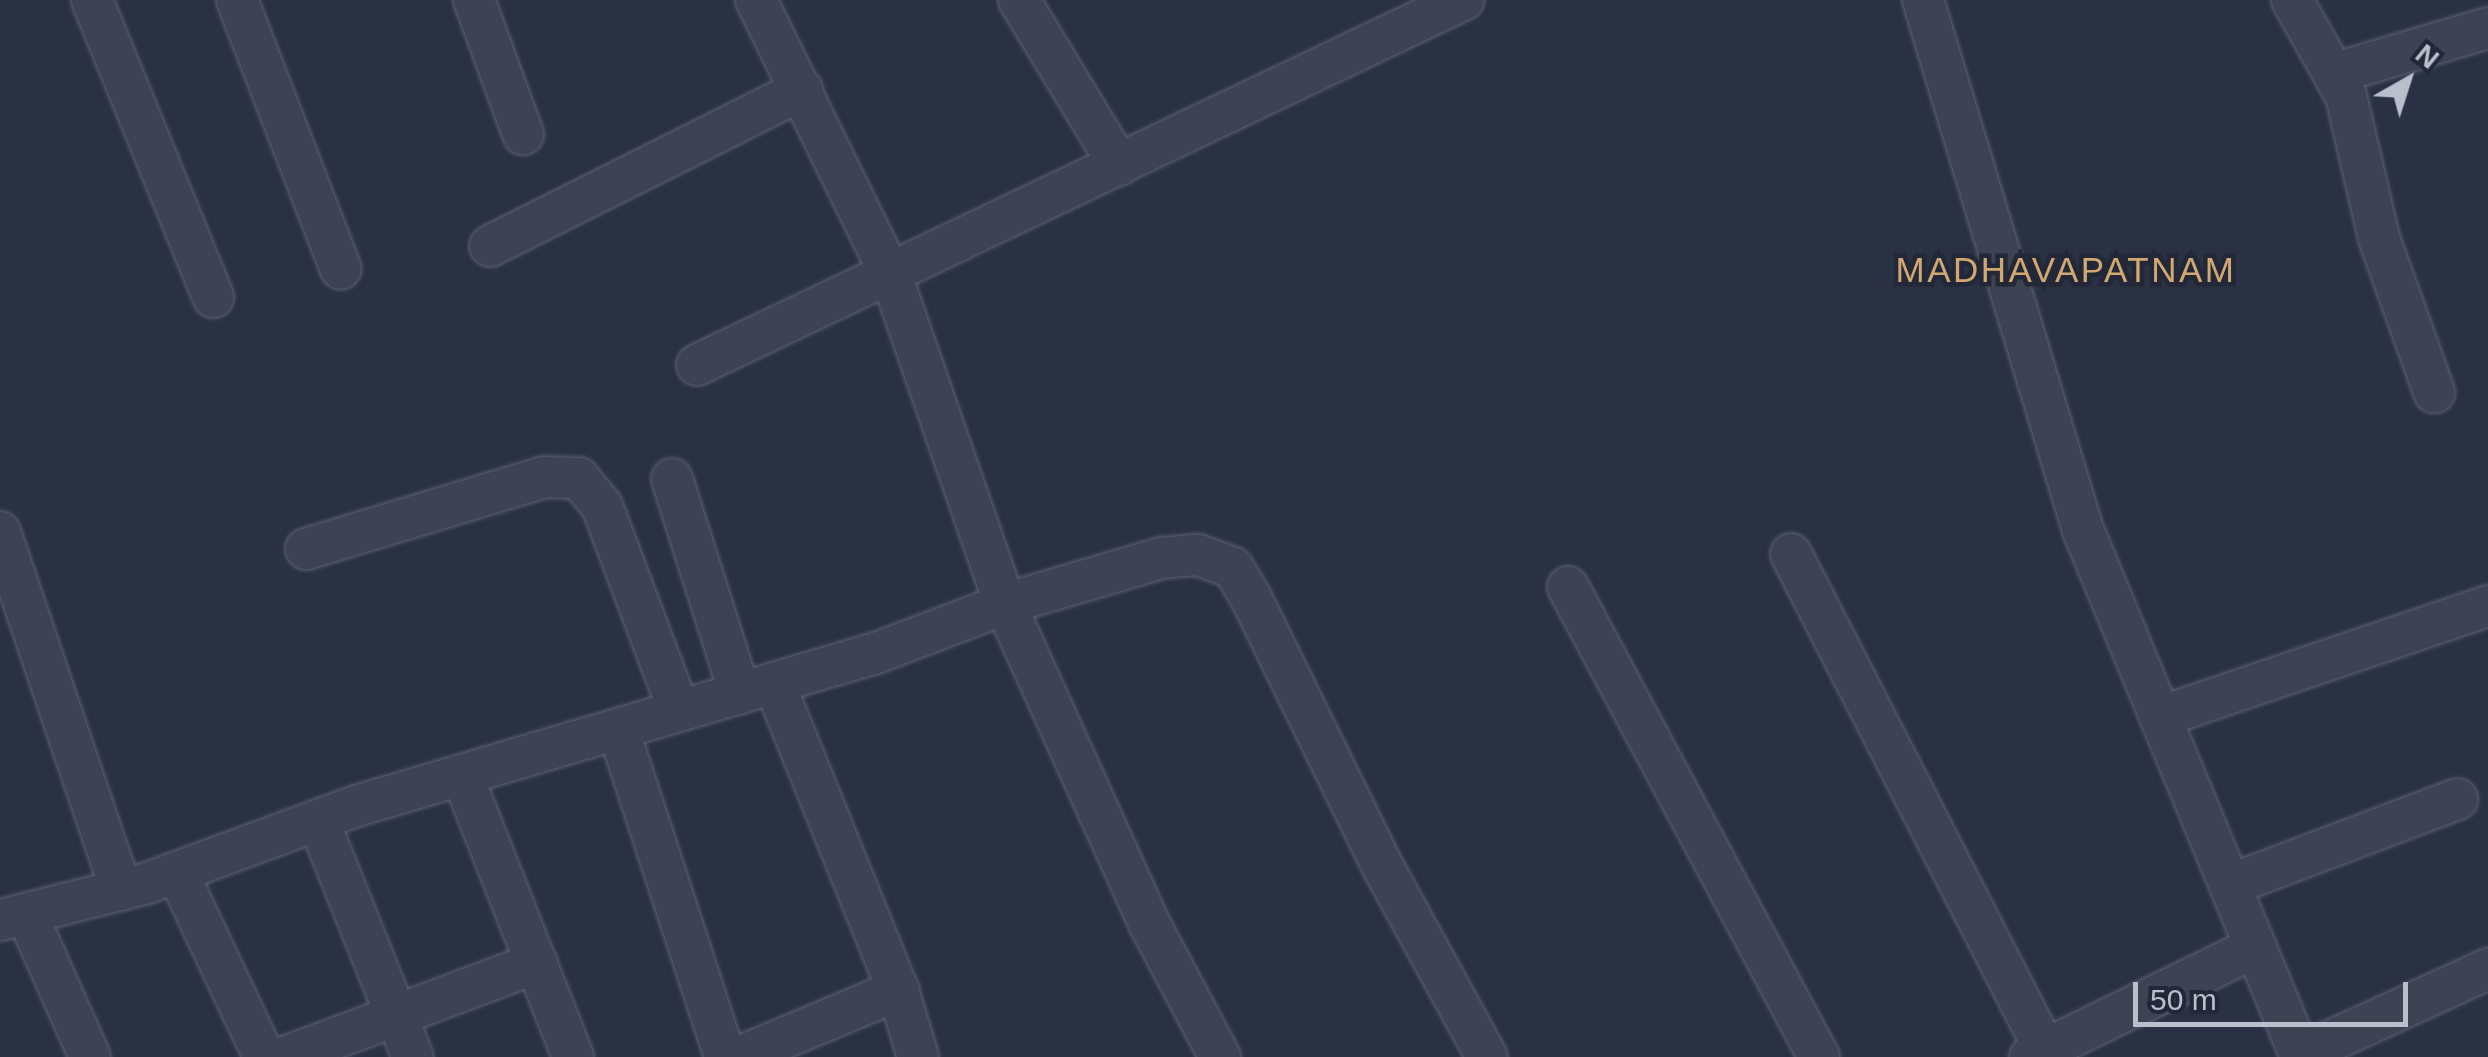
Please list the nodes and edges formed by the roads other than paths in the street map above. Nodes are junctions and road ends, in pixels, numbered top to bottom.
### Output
1 (92, 0) edge
2 (237, 0) edge
3 (474, 0) edge
4 (756, 0) edge
5 (1020, 0) edge
6 (1463, 0) edge
7 (1923, 0) edge
8 (2292, 0) edge
9 (2488, 28) edge
10 (2336, 73) junction
11 (802, 90) junction
12 (522, 134) dead end
13 (1119, 165) junction
14 (490, 246) dead end
15 (341, 269) dead end
16 (892, 278) junction
17 (213, 297) dead end
18 (697, 365) dead end
19 (2434, 392) dead end
20 (672, 479) dead end
21 (0, 532) edge
22 (306, 550) dead end
23 (1791, 554) dead end
24 (1568, 587) dead end
25 (1006, 604) junction
26 (2488, 606) edge
27 (757, 688) junction
28 (679, 712) junction
29 (2160, 717) junction
30 (618, 729) junction
31 (462, 775) junction
32 (2457, 799) dead end
33 (318, 820) junction
34 (178, 872) junction
35 (2230, 885) junction
36 (121, 890) junction
37 (14, 918) edge
38 (2256, 946) junction
39 (536, 964) junction
40 (2488, 969) edge
41 (898, 990) junction
42 (397, 1016) junction
43 (2038, 1053) edge
44 (2300, 1056) edge
45 (90, 1057) edge
46 (264, 1057) edge
47 (285, 1057) edge
48 (414, 1057) edge
49 (573, 1057) edge
50 (725, 1057) edge
51 (738, 1057) edge
52 (918, 1057) edge
53 (1220, 1057) edge
54 (1487, 1057) edge
55 (1819, 1057) edge

1 - 17 street
2 - 15 street
3 - 12 street
4 - 11 street
5 - 13 street
6 - 13 street
7 - 29 street
8 - 10 street
9 - 10 street
10 - 19 street
11 - 14 street
11 - 16 street
13 - 16 street
16 - 18 street
16 - 25 street
20 - 27 street
21 - 36 street
22 - 28 street
23 - 43 street
24 - 55 street
25 - 27 street
25 - 53 street
25 - 54 street
26 - 29 street
27 - 28 street
27 - 41 street
28 - 30 street
29 - 35 street
30 - 31 street
30 - 50 street
31 - 33 street
31 - 39 street
32 - 35 street
33 - 34 street
33 - 42 street
34 - 36 street
34 - 46 street
35 - 38 street
36 - 37 street
37 - 45 street
38 - 43 street
38 - 44 street
39 - 42 street
39 - 49 street
40 - 44 street
41 - 51 street
41 - 52 street
42 - 47 street
42 - 48 street

